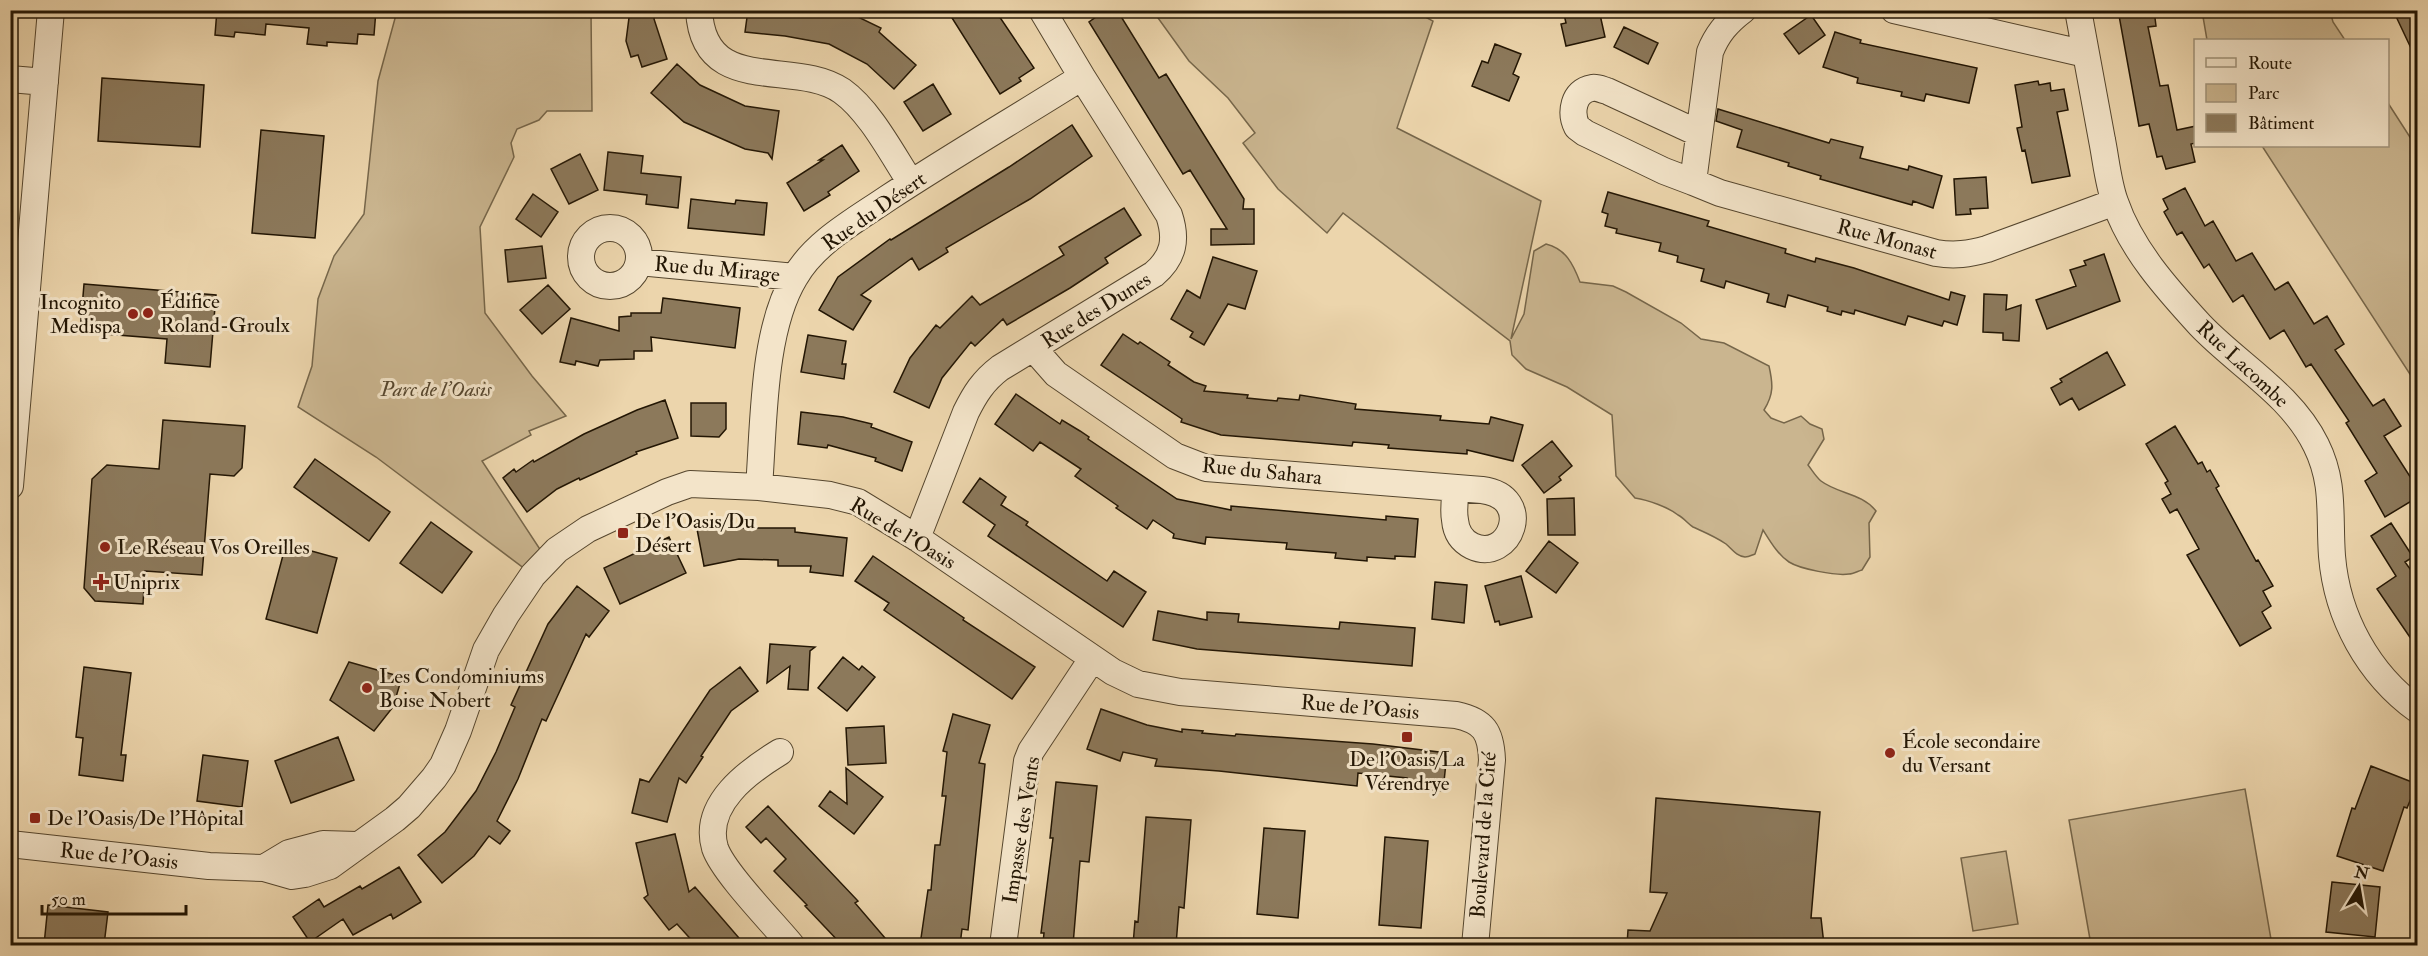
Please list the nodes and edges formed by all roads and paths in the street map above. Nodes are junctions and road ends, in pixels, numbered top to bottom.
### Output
1 (51, 10) edge
2 (699, 10) edge
3 (1042, 10) edge
4 (1743, 10) edge
5 (1894, 10) edge
6 (2078, 10) edge
7 (2086, 54) junction
8 (1082, 77) junction
9 (10, 79) edge
10 (45, 82) junction
11 (1698, 133) junction
12 (1693, 182) junction
13 (911, 183) junction
14 (2115, 202) junction
15 (639, 262) dead end
16 (795, 277) junction
17 (17, 328) edge
18 (1034, 349) junction
19 (10, 486) edge
20 (759, 487) junction
21 (1456, 488) dead end
22 (917, 538) junction
23 (1092, 659) junction
24 (2418, 710) edge
25 (1483, 727) joint
26 (780, 752) dead end
27 (10, 844) edge
28 (792, 945) edge
29 (1004, 945) edge
30 (1475, 945) edge

1 - 10 street
2 - 13 street
3 - 8 street, Rue des Dunes
4 - 11 street
5 - 7 street
6 - 7 street, Rue Lacombe
7 - 14 street, Rue Lacombe
8 - 13 street, Rue du Désert
8 - 18 street, Rue des Dunes
9 - 10 street
10 - 17 street
11 - 12 street
11 - 12 street, Rue Monast
12 - 14 street, Rue Monast
13 - 16 street, Rue du Désert
14 - 24 street, Rue Lacombe
15 - 16 street, Rue du Mirage
16 - 20 street, Rue du Désert
17 - 19 street
18 - 21 street, Rue du Sahara
18 - 22 street, Rue des Dunes
20 - 22 street, Rue de l'Oasis
20 - 27 street, Rue de l'Oasis
22 - 23 street, Rue de l'Oasis
23 - 25 street, Rue de l'Oasis
23 - 29 street, Impasse des Vents
25 - 30 street, Boulevard de la Cité
26 - 28 street

